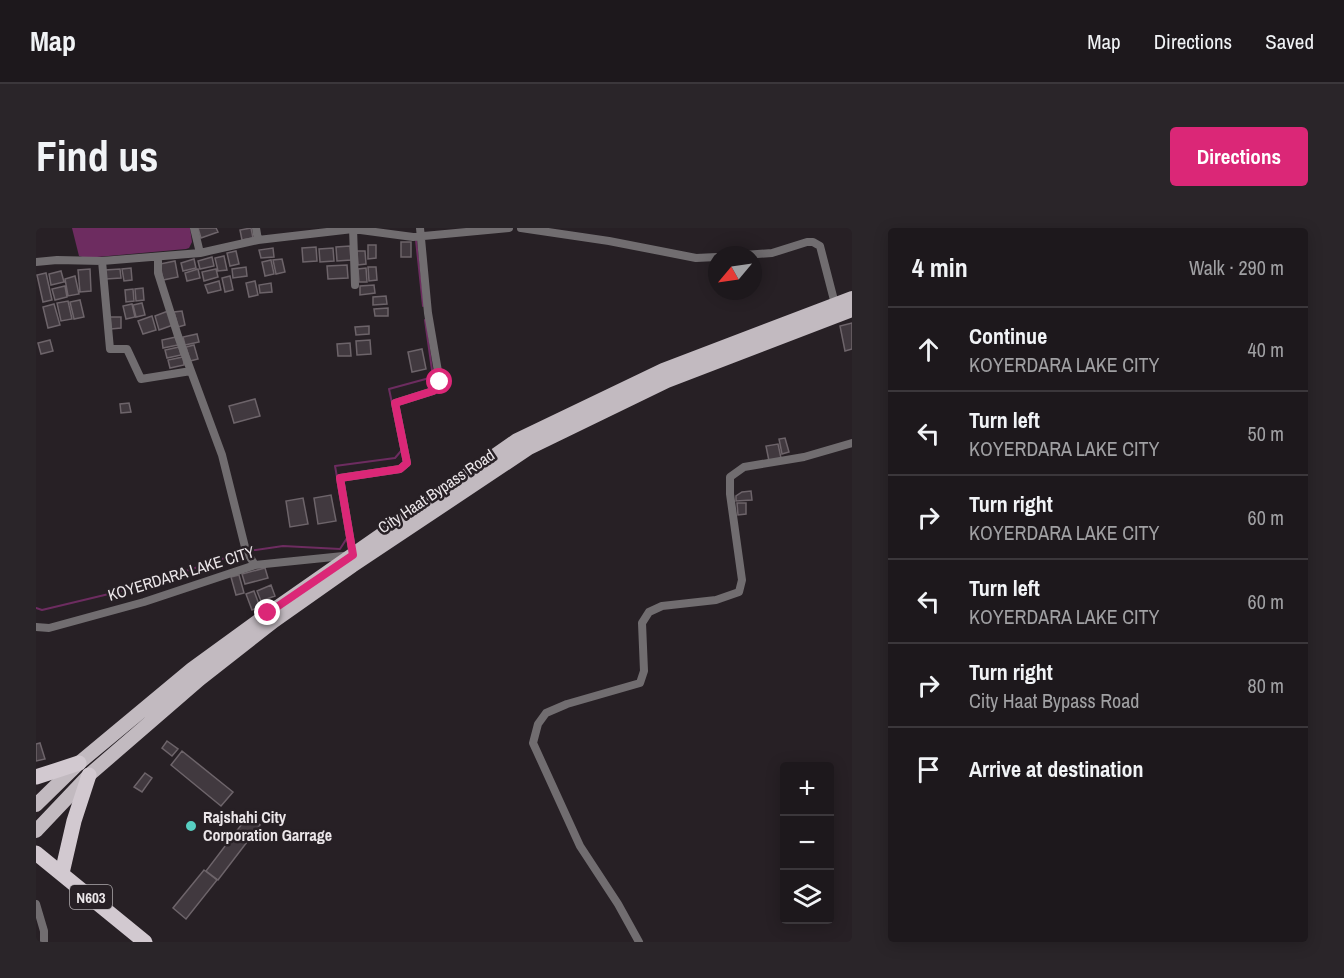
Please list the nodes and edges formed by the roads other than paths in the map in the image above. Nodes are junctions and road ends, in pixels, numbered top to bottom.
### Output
1 (194, 228) edge
2 (256, 228) edge
3 (353, 228) edge
4 (509, 228) edge
5 (521, 228) edge
6 (418, 234) edge
7 (258, 240) junction
8 (200, 253) junction
9 (762, 254) edge
10 (158, 257) junction
11 (708, 257) edge
12 (102, 261) junction
13 (36, 262) edge
14 (355, 285) dead end
15 (852, 297) edge
16 (835, 304) junction
17 (852, 310) edge
18 (191, 371) junction
19 (852, 443) edge
20 (353, 555) junction
21 (255, 565) junction
22 (36, 627) edge
23 (84, 769) junction
24 (36, 777) edge
25 (36, 805) edge
26 (36, 831) edge
27 (36, 853) edge
28 (62, 873) junction
29 (36, 904) edge
30 (44, 942) edge
31 (145, 942) edge
32 (639, 942) edge

1 - 8 street
2 - 7 street
3 - 6 street
3 - 7 street
3 - 14 street
4 - 6 street
5 - 11 street
6 - 20 street
7 - 8 street
8 - 10 street
9 - 16 street
10 - 12 street
10 - 18 street
12 - 13 street
12 - 18 street
15 - 16 main road, City Haat Bypass Road
16 - 20 main road, City Haat Bypass Road
17 - 23 main road, City Haat Bypass Road
18 - 21 street
19 - 32 street
20 - 21 street, KOYERDARA LAKE CITY
20 - 23 main road, City Haat Bypass Road
21 - 22 street, KOYERDARA LAKE CITY
23 - 24 highway
23 - 25 main road, City Haat Bypass Road
23 - 26 main road, City Haat Bypass Road
23 - 28 highway
27 - 28 highway, N603
28 - 31 highway, N603
29 - 30 street

